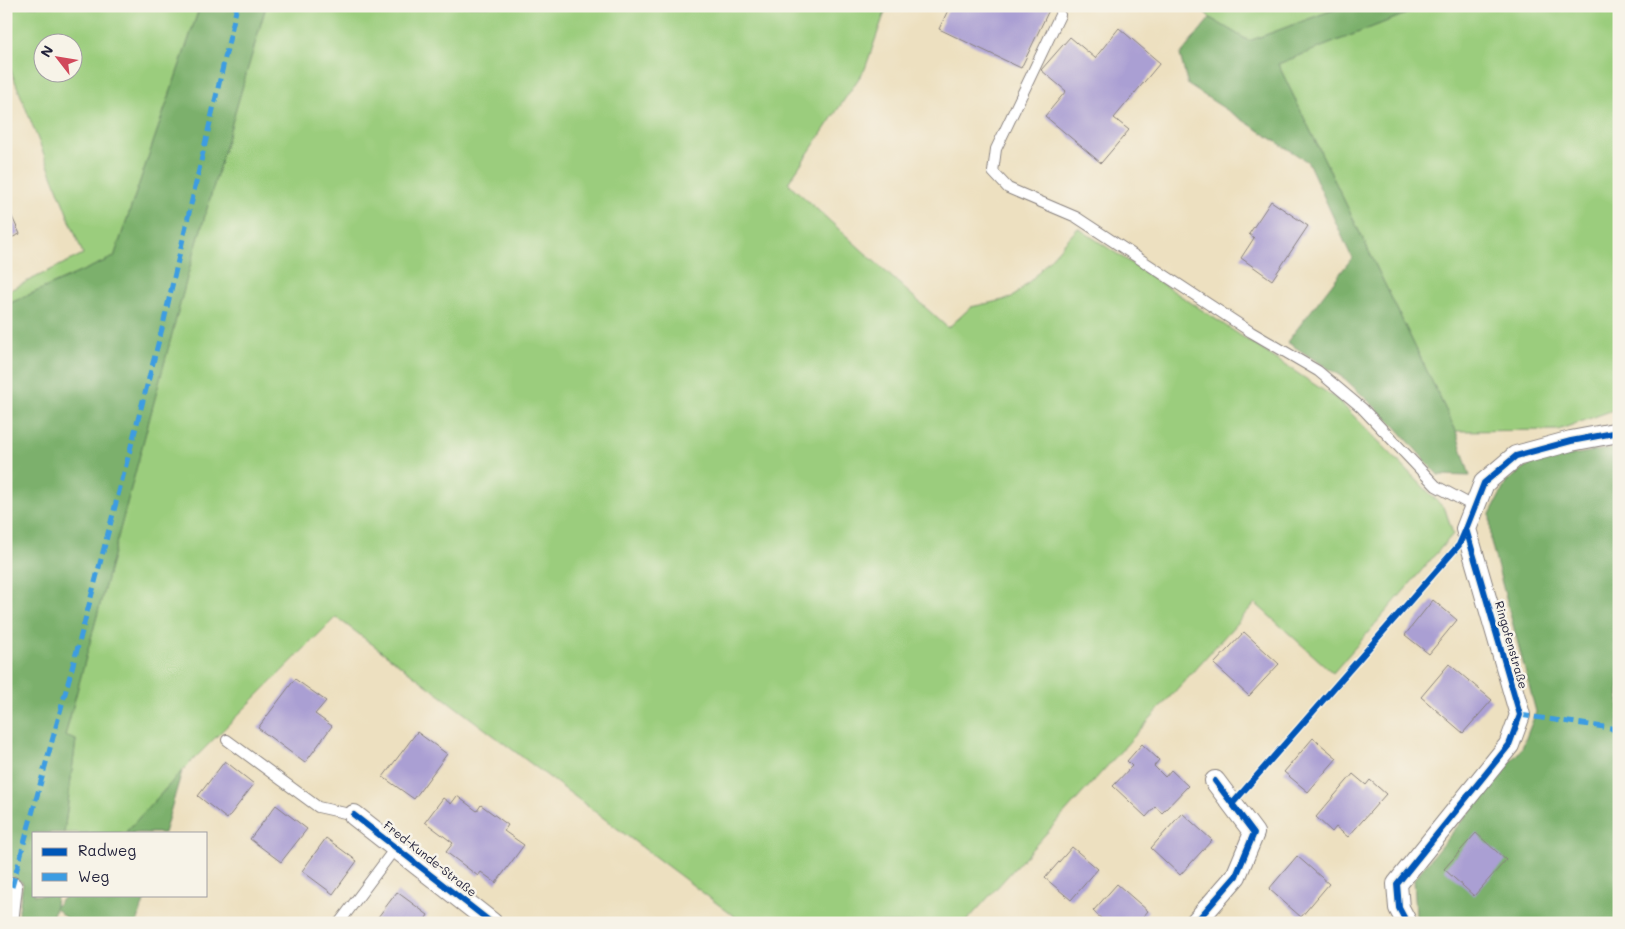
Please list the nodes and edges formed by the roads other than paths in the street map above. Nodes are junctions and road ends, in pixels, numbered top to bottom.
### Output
1 (1060, 15) dead end
2 (1619, 432) edge
3 (1475, 507) junction
4 (228, 740) dead end
5 (1215, 781) dead end
6 (354, 815) joint
7 (396, 847) junction
8 (12, 887) dead end
9 (8, 923) edge
10 (339, 923) edge
11 (492, 923) edge
12 (1194, 923) edge
13 (1407, 923) edge

1 - 3 lane
2 - 3 street, Ringofenstraße
3 - 13 street, Ringofenstraße
4 - 6 lane
5 - 12 street
6 - 7 street, Fred-Kunde-Straße
7 - 10 lane
7 - 11 street, Fred-Kunde-Straße
8 - 9 street

